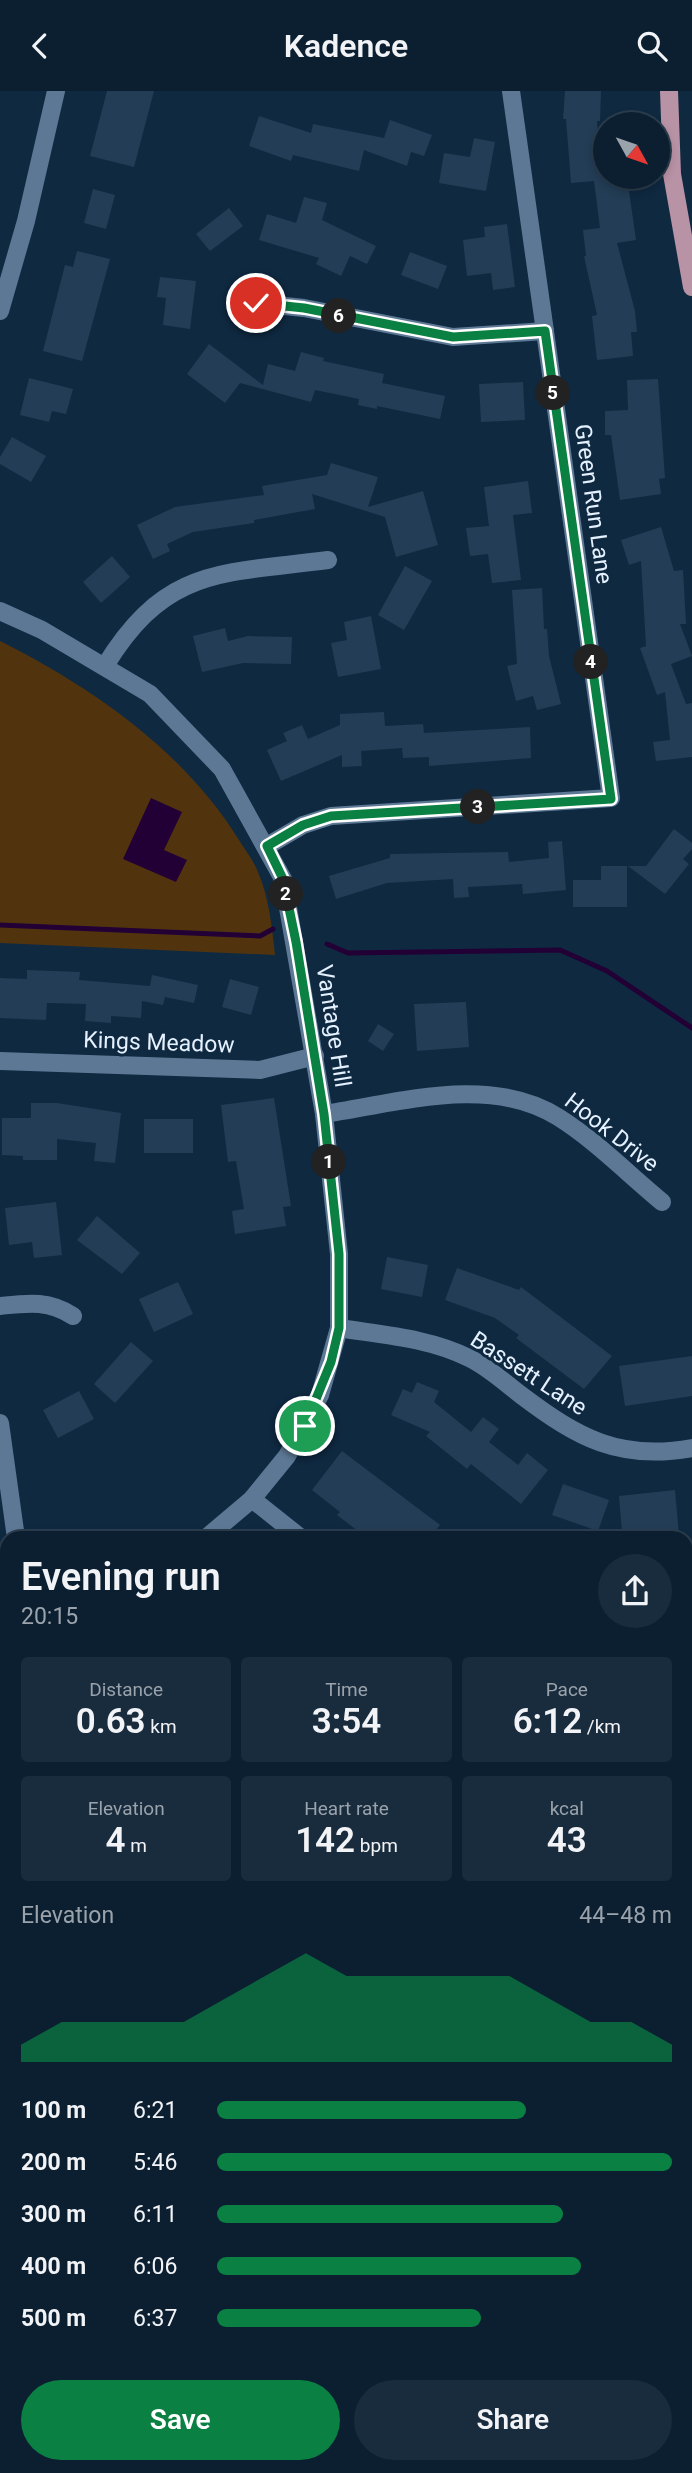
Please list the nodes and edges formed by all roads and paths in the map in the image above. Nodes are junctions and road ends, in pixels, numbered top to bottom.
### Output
1 (57, 91) edge
2 (511, 91) edge
3 (669, 91) edge
4 (692, 287) edge
5 (256, 303) dead end
6 (0, 311) edge
7 (545, 331) junction
8 (328, 560) dead end
9 (0, 611) edge
10 (105, 666) junction
11 (267, 846) junction
12 (315, 1056) junction
13 (0, 1061) edge
14 (324, 1114) junction
15 (662, 1202) dead end
16 (0, 1306) edge
17 (74, 1316) dead end
18 (339, 1328) junction
19 (0, 1423) edge
20 (692, 1448) edge
21 (252, 1499) junction
22 (15, 1531) edge
23 (214, 1531) edge
24 (292, 1531) edge

1 - 6 street
2 - 7 street, Green Run Lane
3 - 4 main road
5 - 7 street
7 - 11 street, Green Run Lane
8 - 10 street
9 - 10 street, Vantage Hill
10 - 11 street, Vantage Hill
11 - 12 street, Vantage Hill
12 - 13 street, Kings Meadow
12 - 14 street, Vantage Hill
14 - 15 street, Hook Drive
14 - 18 street, Vantage Hill
16 - 17 street
18 - 20 street, Bassett Lane
18 - 21 street, Vantage Hill
19 - 22 street
21 - 23 street, Vantage Hill
21 - 24 street

